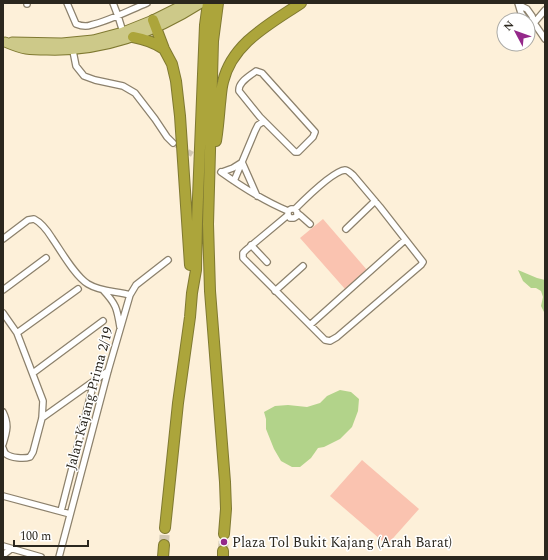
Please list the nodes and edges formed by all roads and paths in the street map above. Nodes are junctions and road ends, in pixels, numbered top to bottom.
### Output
1 (67, 3) edge
2 (112, 3) edge
3 (147, 3) edge
4 (187, 3) edge
5 (201, 3) edge
6 (208, 3) edge
7 (218, 3) edge
8 (301, 3) edge
9 (519, 4) edge
10 (545, 10) edge
11 (529, 12) edge
12 (118, 16) junction
13 (536, 17) edge
14 (154, 24) junction
15 (536, 29) edge
16 (128, 35) junction
17 (545, 39) edge
18 (4, 42) edge
19 (72, 46) junction
20 (164, 49) junction
21 (264, 122) junction
22 (173, 143) tunnel mouth
23 (242, 162) junction
24 (234, 181) junction
25 (257, 196) junction
26 (375, 201) junction
27 (296, 211) junction
28 (288, 213) junction
29 (208, 224) junction
30 (310, 224) dead end
31 (346, 229) dead end
32 (3, 239) edge
33 (405, 240) junction
34 (251, 245) junction
35 (46, 258) dead end
36 (168, 260) dead end
37 (267, 262) dead end
38 (302, 266) dead end
39 (78, 289) dead end
40 (3, 290) edge
41 (103, 290) junction
42 (275, 290) junction
43 (192, 293) junction
44 (130, 295) junction
45 (3, 313) edge
46 (103, 321) dead end
47 (310, 325) junction
48 (120, 329) junction
49 (17, 334) junction
50 (108, 372) junction
51 (33, 373) junction
52 (94, 382) junction
53 (3, 412) edge
54 (42, 418) junction
55 (3, 444) edge
56 (3, 448) edge
57 (3, 496) edge
58 (61, 511) junction
59 (70, 514) junction
60 (165, 528) tunnel mouth
61 (224, 534) tunnel mouth
62 (164, 545) tunnel mouth
63 (3, 546) edge
64 (11, 549) junction
65 (3, 555) edge
66 (41, 557) edge
67 (59, 557) edge
68 (163, 557) edge

1 - 12 street
2 - 12 street
3 - 12 street
4 - 14 main road
5 - 14 main road
6 - 43 highway
7 - 29 highway
8 - 29 highway
9 - 11 street
10 - 13 street
12 - 16 street
14 - 16 main road
14 - 20 highway
15 - 17 street
16 - 19 main road
16 - 19 main road
16 - 20 highway
18 - 19 main road
19 - 22 street
20 - 43 highway
21 - 21 street
21 - 23 street
23 - 24 street
23 - 24 street
23 - 25 street
24 - 25 street
25 - 28 street
26 - 27 street
26 - 31 street
26 - 33 street
27 - 28 street
27 - 28 street
27 - 30 street
28 - 34 street
29 - 61 highway
32 - 41 street
33 - 47 street
33 - 47 street
34 - 37 street
34 - 42 street
35 - 40 street
36 - 44 street, Jalan Kajang Prima 2/19
38 - 42 street
39 - 49 street
41 - 44 street
41 - 48 street
42 - 47 street
43 - 60 highway
44 - 48 street, Jalan Kajang Prima 2/19
45 - 49 street
46 - 51 street
48 - 50 street, Jalan Kajang Prima 2/19
49 - 51 street
50 - 52 street
50 - 59 street, Jalan Kajang Prima 2/19
51 - 54 street
52 - 54 street
52 - 58 street
53 - 55 street
54 - 56 street
57 - 58 street
58 - 59 street
59 - 67 street, Jalan Kajang Prima 2/19
62 - 68 highway
63 - 64 street
64 - 65 street
64 - 66 street

